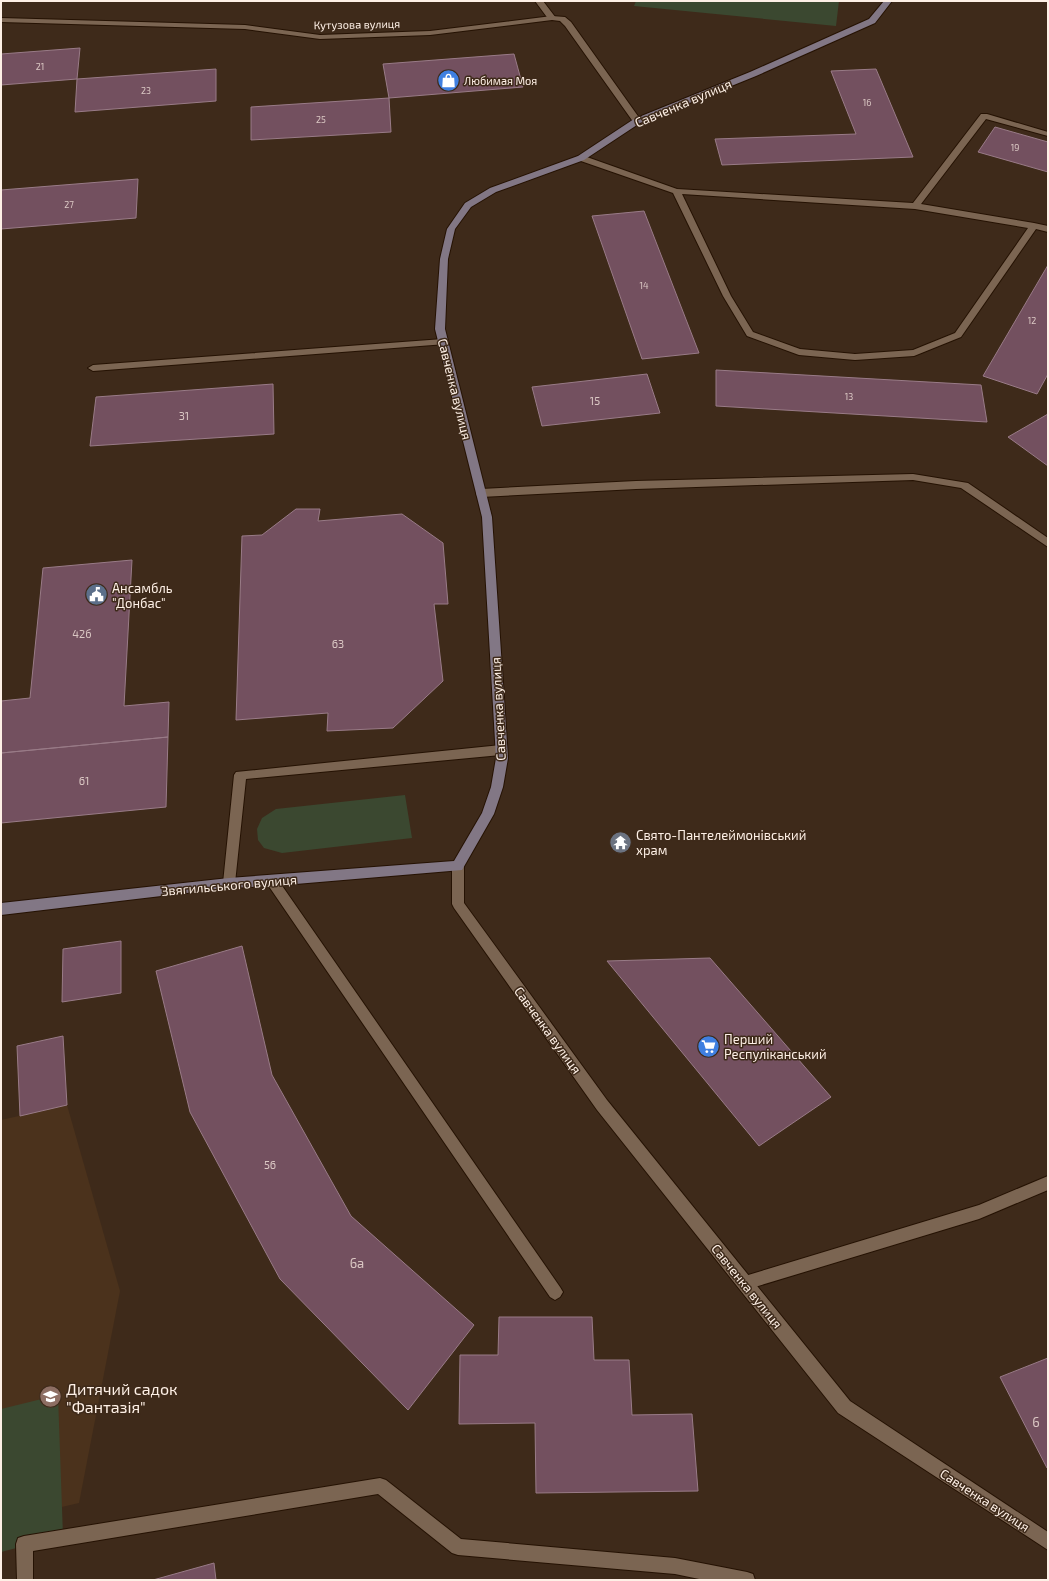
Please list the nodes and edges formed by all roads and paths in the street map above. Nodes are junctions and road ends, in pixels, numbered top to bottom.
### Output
1 (539, 1) edge
2 (888, 1) edge
3 (552, 18) junction
4 (1, 20) edge
5 (638, 121) junction
6 (1048, 134) edge
7 (581, 158) junction
8 (676, 191) junction
9 (915, 206) junction
10 (1034, 226) junction
11 (1048, 229) edge
12 (443, 342) junction
13 (93, 368) dead end
14 (481, 493) junction
15 (1048, 543) edge
16 (501, 750) junction
17 (458, 866) junction
18 (272, 881) junction
19 (229, 882) junction
20 (1, 909) edge
21 (1048, 1183) edge
22 (745, 1283) junction
23 (555, 1292) dead end
24 (1048, 1542) edge
25 (25, 1580) edge
26 (748, 1580) edge

1 - 3 street
2 - 5 street, Савченка вулиця
3 - 4 street, Кутузова вулиця
3 - 5 street
5 - 7 street, Савченка вулиця
6 - 9 street
7 - 8 street
7 - 12 street, Савченка вулиця
8 - 9 street
8 - 10 street
9 - 10 street
10 - 11 street
12 - 13 street
12 - 14 street, Савченка вулиця
14 - 15 street
14 - 16 street, Савченка вулиця
16 - 17 street, Савченка вулиця
16 - 19 street
17 - 18 street, Звягильського вулиця
17 - 22 street, Савченка вулиця
18 - 19 street, Звягильського вулиця
18 - 23 street
19 - 20 street, Звягильського вулиця
21 - 22 street
22 - 24 street, Савченка вулиця
25 - 26 street

